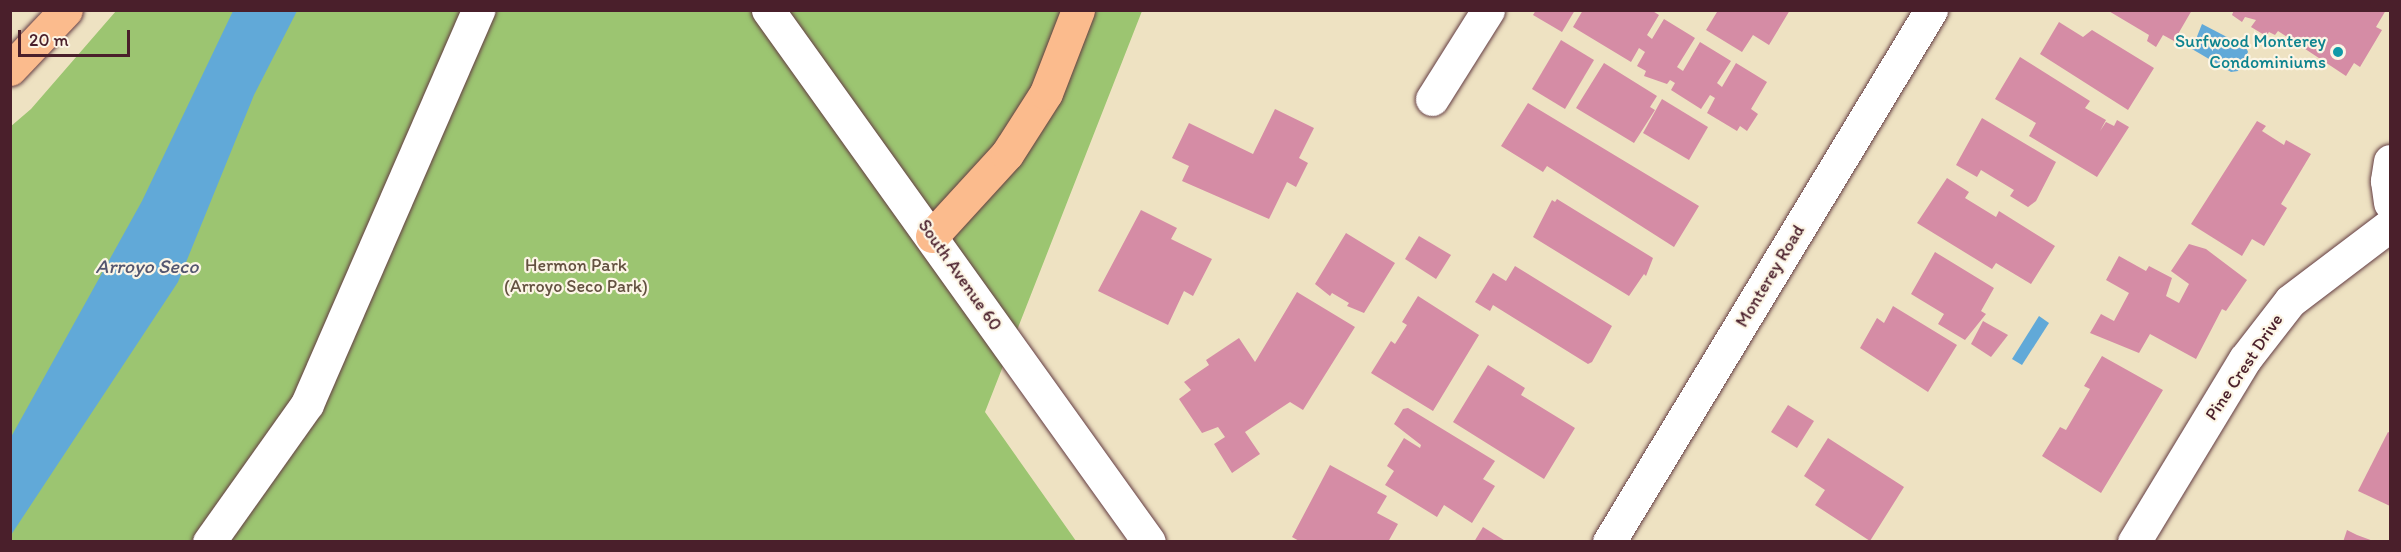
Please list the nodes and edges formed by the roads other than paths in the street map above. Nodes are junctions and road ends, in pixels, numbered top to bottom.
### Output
1 (66, 10) edge
2 (478, 10) edge
3 (768, 10) edge
4 (1078, 10) edge
5 (1488, 10) edge
6 (1931, 10) edge
7 (10, 69) edge
8 (1432, 99) dead end
9 (2391, 161) edge
10 (2391, 203) edge
11 (2391, 225) edge
12 (932, 236) junction
13 (209, 542) edge
14 (1149, 542) edge
15 (1609, 542) edge
16 (2134, 542) edge

1 - 7 highway
2 - 13 street
3 - 12 street, South Avenue 60
4 - 12 highway
5 - 8 street
6 - 15 street, Monterey Road
9 - 10 street
11 - 16 street, Pine Crest Drive
12 - 14 street, South Avenue 60

